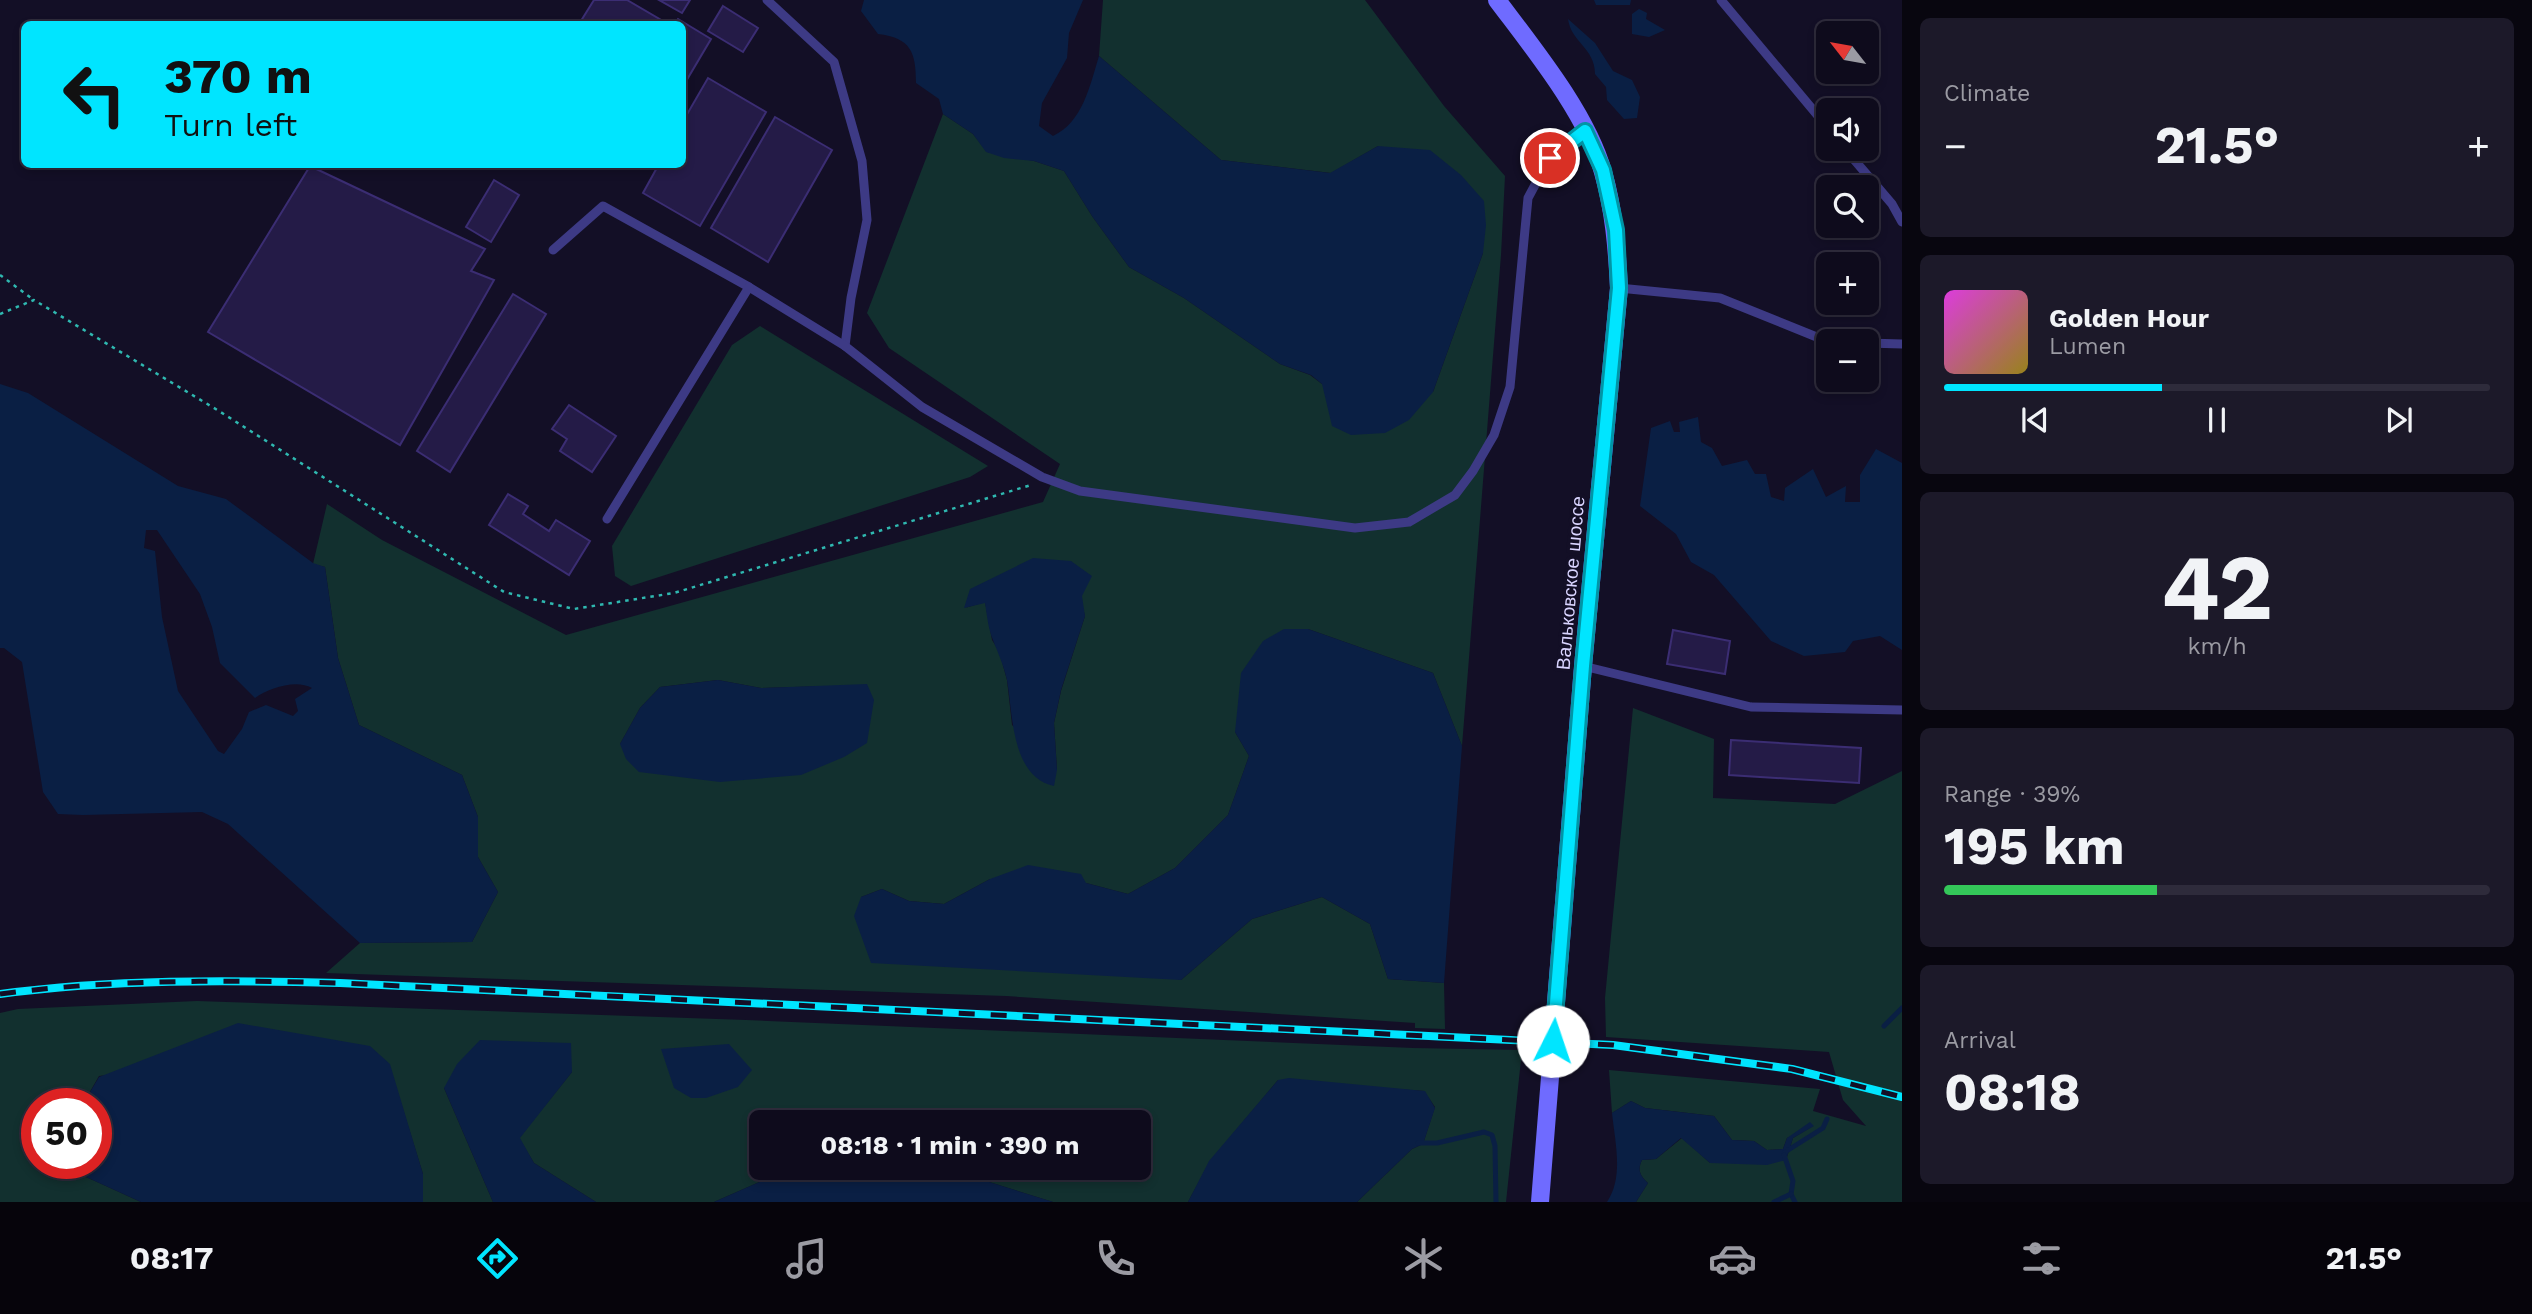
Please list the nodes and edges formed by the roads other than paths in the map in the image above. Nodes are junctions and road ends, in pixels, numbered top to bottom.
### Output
1 (767, 0) edge
2 (1497, 0) edge
3 (1721, 0) edge
4 (1816, 113) edge
5 (1585, 131) junction
6 (1855, 161) edge
7 (1902, 222) edge
8 (554, 250) dead end
9 (749, 287) junction
10 (1619, 288) junction
11 (1816, 337) edge
12 (1879, 343) edge
13 (1902, 344) edge
14 (845, 346) junction
15 (607, 519) dead end
16 (1583, 666) junction
17 (1902, 710) edge
18 (1540, 1202) edge

1 - 14 lane
2 - 5 main road, Вальковское шоссе
3 - 4 lane
5 - 10 main road, Вальковское шоссе
5 - 14 lane
6 - 7 lane
8 - 9 lane
9 - 14 lane
9 - 15 lane
10 - 11 lane
10 - 16 main road, Вальковское шоссе
12 - 13 lane
16 - 17 lane
16 - 18 main road, Вальковское шоссе

